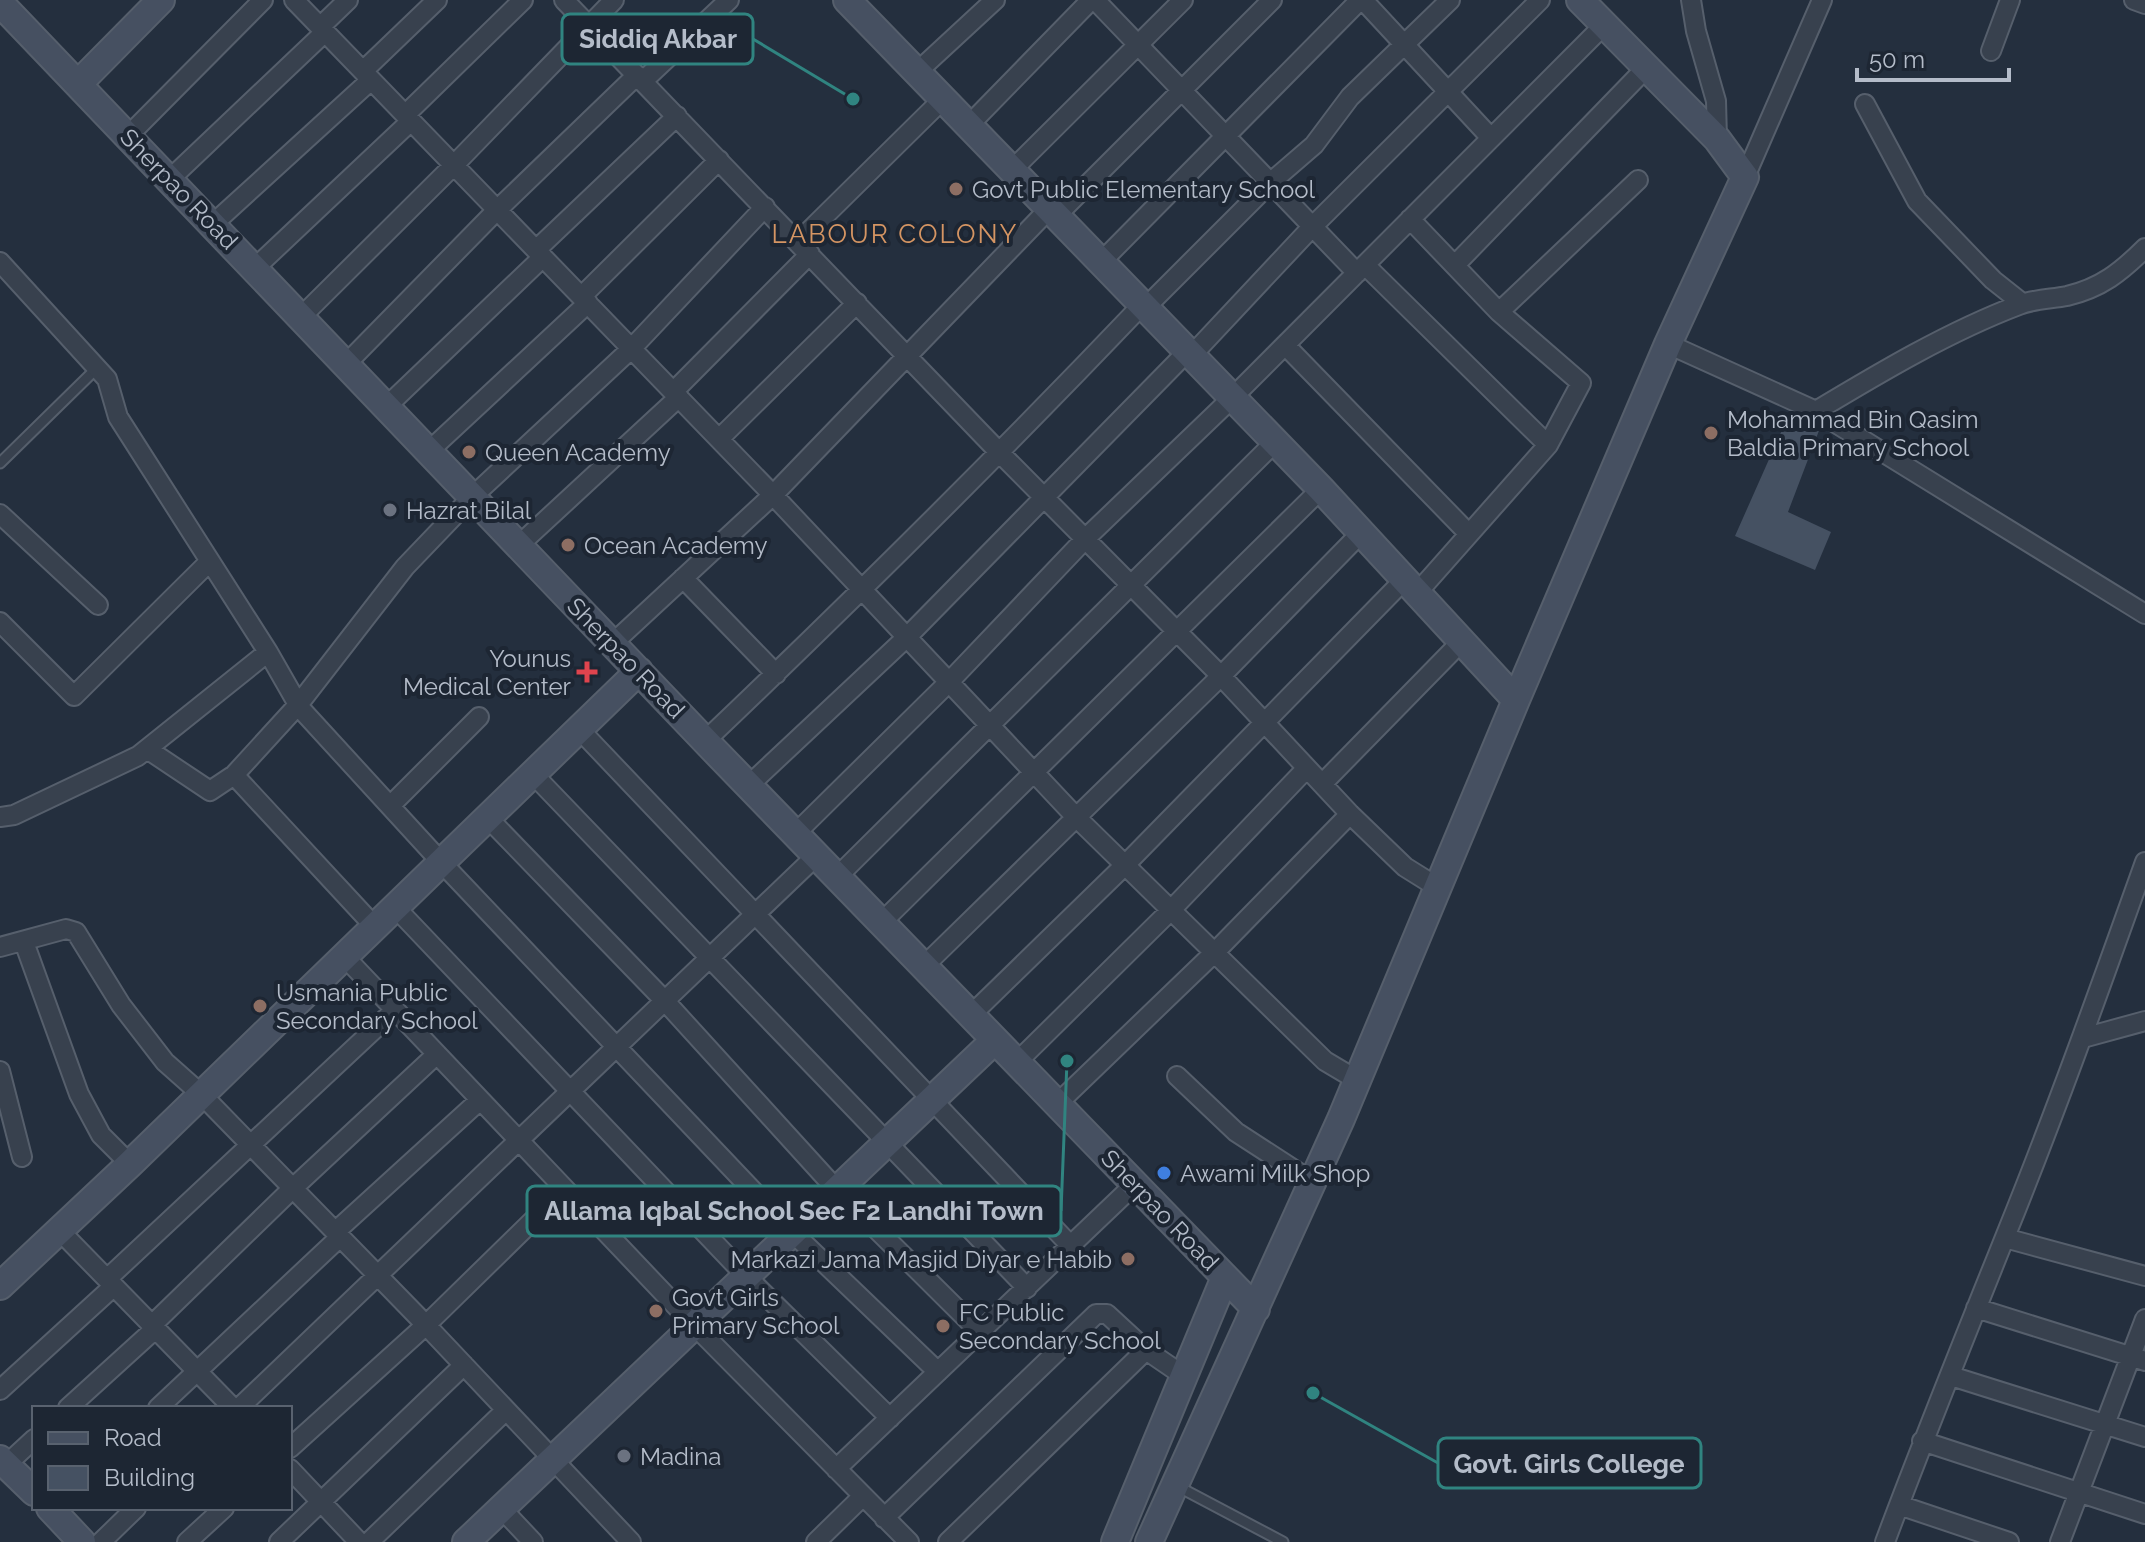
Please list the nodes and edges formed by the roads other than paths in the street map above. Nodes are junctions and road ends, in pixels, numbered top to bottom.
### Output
1 (161, 0) edge
2 (263, 0) edge
3 (294, 0) edge
4 (348, 0) edge
5 (437, 0) edge
6 (523, 0) edge
7 (564, 0) edge
8 (614, 0) edge
9 (729, 0) edge
10 (847, 0) edge
11 (995, 0) edge
12 (1093, 0) edge
13 (1183, 0) edge
14 (1272, 0) edge
15 (1362, 0) edge
16 (1450, 0) edge
17 (1540, 0) edge
18 (1580, 0) edge
19 (1691, 0) edge
20 (1822, 0) edge
21 (2010, 0) edge
22 (2134, 0) edge
23 (0, 3) edge
24 (2145, 4) edge
25 (589, 25) junction
26 (1604, 25) junction
27 (322, 29) junction
28 (1138, 45) junction
29 (1405, 46) junction
30 (1991, 51) dead end
31 (1646, 68) junction
32 (917, 72) junction
33 (367, 75) junction
34 (640, 78) junction
35 (78, 84) junction
36 (1447, 90) junction
37 (1181, 91) junction
38 (943, 99) junction
39 (1865, 104) dead end
40 (677, 116) junction
41 (408, 118) junction
42 (969, 125) junction
43 (128, 136) junction
44 (1226, 138) junction
45 (1491, 138) junction
46 (1717, 139) junction
47 (719, 160) junction
48 (454, 165) junction
49 (1012, 170) junction
50 (1745, 177) junction
51 (170, 179) junction
52 (1638, 180) dead end
53 (1270, 183) junction
54 (765, 207) junction
55 (497, 210) junction
56 (1053, 212) junction
57 (1410, 219) junction
58 (213, 224) junction
59 (1312, 227) junction
60 (804, 248) junction
61 (2145, 248) edge
62 (540, 254) junction
63 (0, 262) edge
64 (1101, 262) junction
65 (1455, 265) junction
66 (255, 268) junction
67 (1361, 269) junction
68 (584, 300) junction
69 (857, 303) junction
70 (2022, 303) junction
71 (1144, 307) junction
72 (1499, 312) junction
73 (301, 317) junction
74 (1668, 344) junction
75 (1285, 345) junction
76 (631, 349) junction
77 (1189, 354) junction
78 (907, 355) junction
79 (346, 364) junction
80 (97, 368) junction
81 (676, 394) junction
82 (1232, 398) junction
83 (386, 407) junction
84 (1816, 411) junction
85 (719, 439) junction
86 (1274, 443) junction
87 (1548, 445) junction
88 (429, 451) junction
89 (1000, 453) junction
90 (0, 463) edge
91 (1321, 489) junction
92 (773, 495) junction
93 (472, 497) junction
94 (1046, 498) junction
95 (0, 514) edge
96 (1360, 534) junction
97 (1469, 534) junction
98 (1086, 538) junction
99 (519, 545) junction
100 (210, 561) junction
101 (683, 578) junction
102 (1129, 584) junction
103 (1411, 586) junction
104 (863, 590) junction
105 (98, 605) dead end
106 (2145, 614) edge
107 (0, 622) edge
108 (1177, 630) junction
109 (907, 637) junction
110 (1463, 640) junction
111 (612, 644) junction
112 (268, 652) junction
113 (639, 671) junction
114 (776, 674) junction
115 (1221, 676) junction
116 (949, 682) junction
117 (1516, 700) junction
118 (298, 705) junction
119 (479, 717) dead end
120 (1264, 722) junction
121 (991, 726) junction
122 (579, 729) junction
123 (705, 741) junction
124 (147, 749) junction
125 (1307, 768) junction
126 (1035, 773) junction
127 (533, 774) junction
128 (234, 775) junction
129 (1322, 784) junction
130 (748, 786) junction
131 (390, 806) junction
132 (1350, 814) junction
133 (1075, 816) junction
134 (0, 817) edge
135 (488, 818) junction
136 (795, 834) junction
137 (816, 856) junction
138 (2145, 862) edge
139 (442, 863) junction
140 (1125, 865) junction
141 (837, 877) junction
142 (1437, 887) junction
143 (395, 907) junction
144 (1171, 910) junction
145 (754, 914) junction
146 (881, 923) junction
147 (375, 927) junction
148 (24, 942) junction
149 (0, 947) edge
150 (1215, 952) junction
151 (344, 956) junction
152 (709, 958) junction
153 (924, 966) junction
154 (664, 1000) junction
155 (395, 1010) junction
156 (971, 1015) junction
157 (2145, 1021) edge
158 (2083, 1038) junction
159 (995, 1040) junction
160 (616, 1047) junction
161 (437, 1054) junction
162 (1017, 1062) junction
163 (0, 1071) edge
164 (1177, 1076) dead end
165 (1357, 1080) junction
166 (570, 1089) junction
167 (201, 1094) junction
168 (480, 1100) junction
169 (931, 1100) junction
170 (1057, 1104) junction
171 (518, 1139) junction
172 (885, 1143) junction
173 (251, 1145) junction
174 (22, 1157) dead end
175 (130, 1164) junction
176 (1313, 1182) junction
177 (1135, 1184) junction
178 (293, 1188) junction
179 (565, 1189) junction
180 (836, 1189) junction
181 (59, 1230) junction
182 (791, 1231) junction
183 (338, 1235) junction
184 (2005, 1238) junction
185 (1071, 1246) junction
186 (745, 1275) junction
187 (377, 1276) junction
188 (2145, 1276) edge
189 (1225, 1277) junction
190 (2, 1280) edge
191 (110, 1282) junction
192 (1027, 1288) junction
193 (1976, 1308) junction
194 (1256, 1309) junction
195 (2145, 1319) edge
196 (693, 1324) junction
197 (426, 1325) junction
198 (153, 1327) junction
199 (980, 1332) junction
200 (1146, 1350) junction
201 (2138, 1359) edge
202 (464, 1365) junction
203 (197, 1371) junction
204 (938, 1372) junction
205 (1184, 1376) junction
206 (1951, 1376) junction
207 (0, 1390) edge
208 (70, 1406) edge
209 (160, 1406) edge
210 (234, 1406) edge
211 (238, 1406) edge
212 (506, 1410) junction
213 (890, 1418) junction
214 (2105, 1424) junction
215 (2145, 1437) edge
216 (32, 1440) edge
217 (1922, 1441) junction
218 (292, 1446) edge
219 (552, 1460) junction
220 (3, 1462) edge
221 (836, 1469) junction
222 (292, 1471) edge
223 (1174, 1485) junction
224 (32, 1490) edge
225 (2079, 1493) junction
226 (863, 1496) junction
227 (322, 1503) junction
228 (1899, 1505) junction
229 (501, 1508) junction
230 (52, 1510) edge
231 (134, 1510) edge
232 (222, 1510) edge
233 (2145, 1514) edge
234 (884, 1518) junction
235 (82, 1542) edge
236 (101, 1542) edge
237 (187, 1542) edge
238 (279, 1542) edge
239 (359, 1542) edge
240 (369, 1542) edge
241 (466, 1542) edge
242 (533, 1542) edge
243 (631, 1542) edge
244 (816, 1542) edge
245 (909, 1542) edge
246 (948, 1542) edge
247 (1115, 1542) edge
248 (1150, 1542) edge
249 (1283, 1542) edge
250 (1885, 1542) edge
251 (2009, 1542) edge
252 (2060, 1542) edge

1 - 35 street
2 - 43 street
3 - 27 street
4 - 27 street
5 - 33 street
6 - 41 street
7 - 25 street
8 - 25 street
9 - 34 street
10 - 32 street
11 - 32 street
12 - 28 street
12 - 42 street
13 - 28 street
14 - 37 street
15 - 29 street
15 - 44 street
16 - 29 street
17 - 36 street
18 - 26 street
19 - 46 street
20 - 50 street
21 - 30 street
22 - 24 street
23 - 35 street, Sherpao Road
25 - 34 street
25 - 48 street
26 - 31 street
26 - 45 street
27 - 33 street
27 - 51 street
28 - 37 street
28 - 49 street
29 - 36 street
29 - 53 street
31 - 46 street
31 - 65 street
32 - 38 street
33 - 41 street
33 - 58 street
34 - 40 street
34 - 55 street
35 - 43 street, Sherpao Road
36 - 45 street
36 - 59 street
37 - 44 street
37 - 56 street
38 - 42 street
38 - 60 street
39 - 70 street
40 - 47 street
40 - 62 street
41 - 48 street
41 - 66 street
42 - 49 street
43 - 51 street, Sherpao Road
44 - 53 street
44 - 64 street
45 - 57 street
46 - 50 street
47 - 54 street
47 - 68 street
48 - 55 street
48 - 73 street
49 - 56 street
50 - 74 street
51 - 58 street, Sherpao Road
52 - 72 street
53 - 59 street
53 - 71 street
54 - 60 street
54 - 76 street
55 - 62 street
55 - 79 street
56 - 64 street
56 - 78 street
57 - 65 street
57 - 67 street
58 - 66 street, Sherpao Road
59 - 67 street
59 - 77 street
60 - 69 street
60 - 81 street
61 - 70 street
62 - 68 street
62 - 83 street
63 - 80 street
64 - 71 street
65 - 72 street
66 - 73 street, Sherpao Road
67 - 75 street
67 - 87 street
68 - 76 street
68 - 88 street
69 - 78 street
69 - 85 street
70 - 84 street
71 - 77 street
71 - 89 street
72 - 87 street
73 - 79 street, Sherpao Road
74 - 84 street
74 - 117 street
75 - 82 street
75 - 97 street
76 - 81 street
76 - 93 street
77 - 82 street
77 - 94 street
78 - 89 street
78 - 92 street
79 - 83 street, Sherpao Road
80 - 90 lane
80 - 100 street
81 - 85 street
81 - 99 street
82 - 86 street
82 - 98 street
83 - 88 street, Sherpao Road
84 - 106 street
85 - 92 street
86 - 91 street
86 - 102 street
87 - 97 street
88 - 93 street, Sherpao Road
89 - 94 street
89 - 104 street
91 - 96 street
91 - 108 street
92 - 101 street
92 - 104 street
93 - 99 street, Sherpao Road
93 - 118 street
94 - 98 street
94 - 109 street
95 - 105 street
96 - 103 street
96 - 115 street
97 - 103 street
98 - 102 street
98 - 116 street
99 - 111 street, Sherpao Road
100 - 107 street
100 - 112 street
101 - 111 street
101 - 114 street
102 - 108 street
102 - 121 street
103 - 110 street
103 - 120 street
104 - 109 street
104 - 114 street
108 - 115 street
108 - 126 street
109 - 116 street
109 - 130 street
110 - 117 street
110 - 129 street
111 - 113 street, Sherpao Road
112 - 118 street
112 - 124 street
113 - 122 street
113 - 123 street, Sherpao Road
114 - 123 street
115 - 120 street
115 - 133 street
116 - 121 street
116 - 136 street
117 - 142 street
118 - 128 street
118 - 131 street
119 - 131 street
120 - 125 street
120 - 140 street
121 - 126 street
121 - 141 street
122 - 127 street
122 - 145 street
123 - 130 street, Sherpao Road
124 - 128 street
124 - 134 street
125 - 129 street
125 - 144 street
126 - 133 street
126 - 146 street
127 - 135 street
127 - 152 street
128 - 147 street
129 - 132 street
130 - 136 street, Sherpao Road
131 - 139 street
132 - 142 street
132 - 150 street
133 - 140 street
133 - 153 street
135 - 139 street
135 - 154 street
136 - 137 street, Sherpao Road
137 - 141 street, Sherpao Road
137 - 145 street
138 - 158 street
139 - 143 street
139 - 160 street
140 - 144 street
140 - 156 street
141 - 146 street, Sherpao Road
142 - 165 street
143 - 147 street
143 - 166 street
144 - 150 street
144 - 162 street
145 - 152 street
145 - 169 street
146 - 153 street, Sherpao Road
147 - 151 street
148 - 149 street
148 - 167 street
148 - 175 street
150 - 165 street
150 - 170 street
151 - 155 street
151 - 167 street
152 - 154 street
152 - 172 street
153 - 156 street, Sherpao Road
154 - 160 street
154 - 180 street
155 - 161 street
155 - 173 street
156 - 159 street, Sherpao Road
157 - 158 street
158 - 184 street
159 - 162 street, Sherpao Road
159 - 169 street
160 - 166 street
160 - 182 street
161 - 168 street
161 - 178 street
162 - 170 street, Sherpao Road
163 - 174 street
164 - 176 street
165 - 176 street
166 - 171 street
166 - 186 street
167 - 173 street
167 - 175 street
168 - 171 street
168 - 183 street
169 - 172 street
169 - 185 street
170 - 177 street, Sherpao Road
171 - 179 street
171 - 187 street
172 - 180 street
172 - 192 street
173 - 178 street
173 - 191 street
175 - 181 street
176 - 194 street
177 - 185 street
177 - 189 street, Sherpao Road
178 - 183 street
178 - 198 street
179 - 196 street
179 - 197 street
180 - 182 street
180 - 199 street
181 - 190 street
181 - 191 street
182 - 186 street
182 - 204 street
183 - 187 street
183 - 203 street
184 - 188 street
184 - 193 street
185 - 192 street
186 - 196 street
186 - 213 street
187 - 197 street
187 - 211 street
189 - 194 street, Sherpao Road
189 - 205 street
191 - 198 street
191 - 207 street
192 - 199 street
193 - 201 street
193 - 206 street
194 - 223 street
195 - 201 street
196 - 219 street
196 - 221 street
197 - 202 street
197 - 218 street
198 - 203 street
198 - 208 street
199 - 204 street
200 - 205 street
200 - 234 street
200 - 246 street
201 - 214 street
202 - 212 street
202 - 227 street
203 - 209 street
203 - 210 street
204 - 213 street
205 - 247 street
206 - 214 street
206 - 217 street
212 - 219 street
212 - 240 street
213 - 221 street
214 - 215 street
214 - 225 street
216 - 220 street
217 - 225 street
217 - 228 street
219 - 229 street
219 - 243 street
220 - 224 street
221 - 226 street
222 - 227 street
223 - 248 street
223 - 249 lane
225 - 233 street
225 - 252 street
226 - 234 street
226 - 244 street
227 - 238 street
227 - 239 street
228 - 250 street
228 - 251 street
229 - 241 street
229 - 242 street
230 - 235 street
231 - 236 street
232 - 237 street
234 - 245 street

